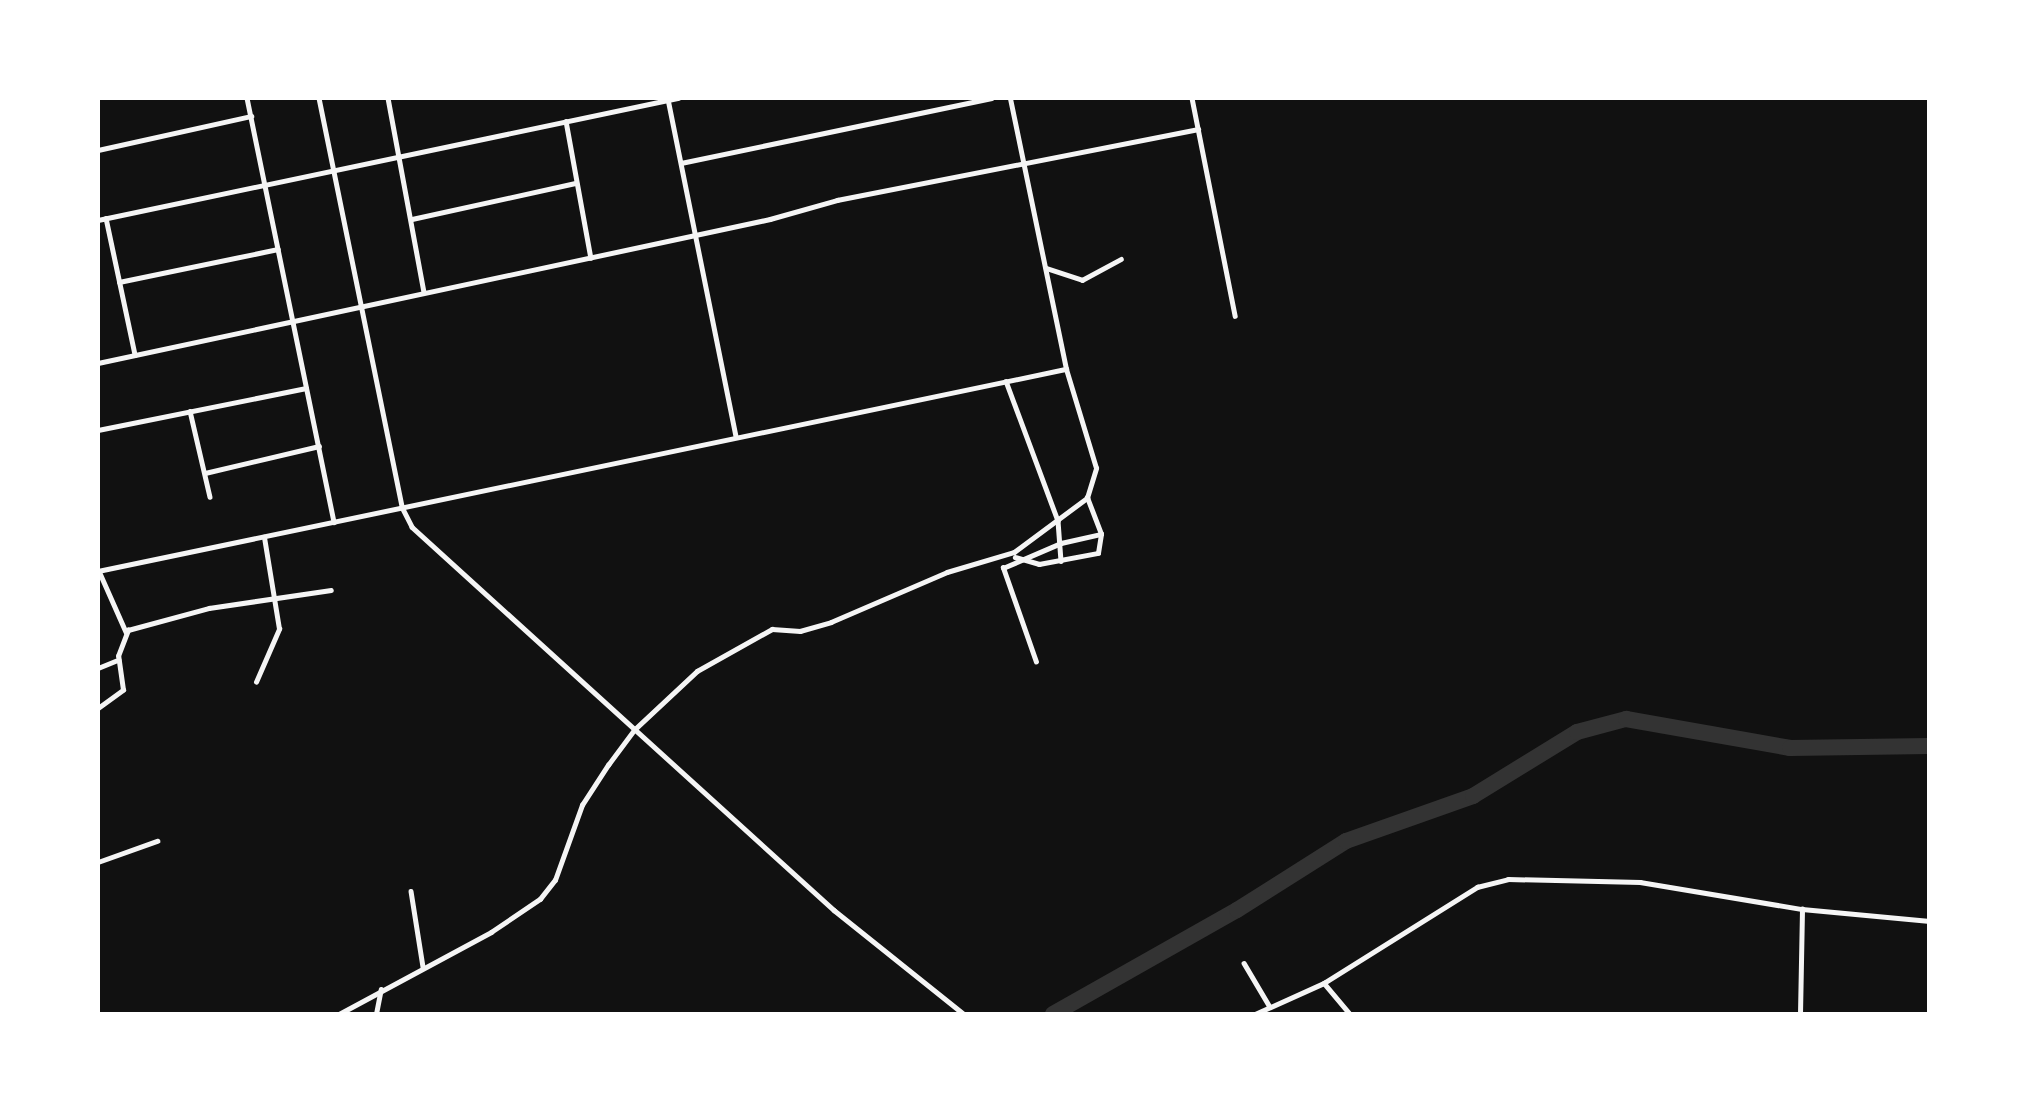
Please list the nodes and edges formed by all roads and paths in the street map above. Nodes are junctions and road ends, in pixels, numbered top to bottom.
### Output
1 (247, 98) edge
2 (319, 98) edge
3 (388, 98) edge
4 (678, 98) edge
5 (939, 98) edge
6 (992, 98) edge
7 (1010, 98) edge
8 (1192, 98) edge
9 (668, 99) edge
10 (940, 107) junction
11 (251, 116) junction
12 (566, 121) junction
13 (1198, 129) junction
14 (98, 150) edge
15 (399, 156) junction
16 (681, 163) junction
17 (1023, 163) junction
18 (333, 170) junction
19 (576, 183) junction
20 (265, 184) junction
21 (107, 218) junction
22 (412, 219) junction
23 (98, 220) edge
24 (695, 234) junction
25 (278, 249) junction
26 (591, 258) junction
27 (1121, 259) dead end
28 (1046, 268) junction
29 (119, 282) junction
30 (424, 292) junction
31 (360, 305) junction
32 (1235, 316) dead end
33 (293, 319) junction
34 (135, 355) junction
35 (98, 363) edge
36 (1066, 369) junction
37 (1006, 381) junction
38 (306, 388) junction
39 (190, 411) junction
40 (98, 430) edge
41 (736, 436) junction
42 (319, 446) junction
43 (205, 473) junction
44 (210, 497) dead end
45 (1087, 498) junction
46 (402, 507) junction
47 (1058, 521) junction
48 (334, 522) junction
49 (1101, 534) junction
50 (264, 537) junction
51 (1061, 543) junction
52 (1014, 552) junction
53 (1016, 559) junction
54 (1061, 561) junction
55 (99, 571) edge
56 (331, 590) dead end
57 (275, 599) junction
58 (127, 632) junction
59 (118, 660) junction
60 (1036, 662) dead end
61 (98, 668) edge
62 (256, 682) dead end
63 (98, 708) edge
64 (634, 730) junction
65 (157, 841) dead end
66 (98, 862) edge
67 (411, 891) dead end
68 (1802, 909) junction
69 (1929, 922) edge
70 (1244, 963) dead end
71 (423, 967) junction
72 (1324, 983) junction
73 (381, 989) junction
74 (1270, 1007) junction
75 (339, 1014) edge
76 (376, 1014) edge
77 (964, 1014) edge
78 (1255, 1014) edge
79 (1350, 1014) edge
80 (1800, 1014) edge

1 - 11 street
2 - 18 street
3 - 15 street
4 - 9 street
5 - 10 street
6 - 10 street
7 - 17 street
8 - 13 street
9 - 12 street
9 - 16 street
10 - 16 street
11 - 14 street
11 - 20 street
12 - 15 street
12 - 19 street
13 - 17 street
13 - 32 street
15 - 18 street
15 - 22 street
16 - 24 street
17 - 24 street
17 - 28 street
18 - 20 street
18 - 31 street
19 - 22 street
19 - 26 street
20 - 21 street
20 - 25 street
21 - 23 street
21 - 29 street
22 - 30 street
24 - 26 street
24 - 41 street
25 - 29 street
25 - 33 street
26 - 30 street
27 - 28 street
28 - 36 street
29 - 34 street
30 - 31 street
31 - 33 street
31 - 46 street
33 - 34 street
33 - 38 street
34 - 35 street
36 - 37 street
36 - 45 street
37 - 41 street
37 - 47 street
38 - 39 street
38 - 42 street
39 - 40 street
39 - 43 street
41 - 46 street
42 - 43 street
42 - 48 street
43 - 44 street
45 - 47 street
45 - 49 street
46 - 48 street
46 - 64 street
47 - 51 street
47 - 52 street
48 - 50 street
49 - 51 street
49 - 54 street
50 - 55 street
50 - 57 street
51 - 53 street
51 - 54 street
52 - 53 street
52 - 64 street
53 - 54 street
53 - 60 street
55 - 58 street
56 - 57 street
57 - 58 street
57 - 62 street
58 - 59 street
59 - 61 street
59 - 63 street
64 - 71 street
64 - 77 street
65 - 66 street
67 - 71 street
68 - 69 street
68 - 72 street
68 - 80 street
70 - 74 street
71 - 73 street
72 - 74 street
72 - 79 street
73 - 75 street
73 - 76 street
74 - 78 street

